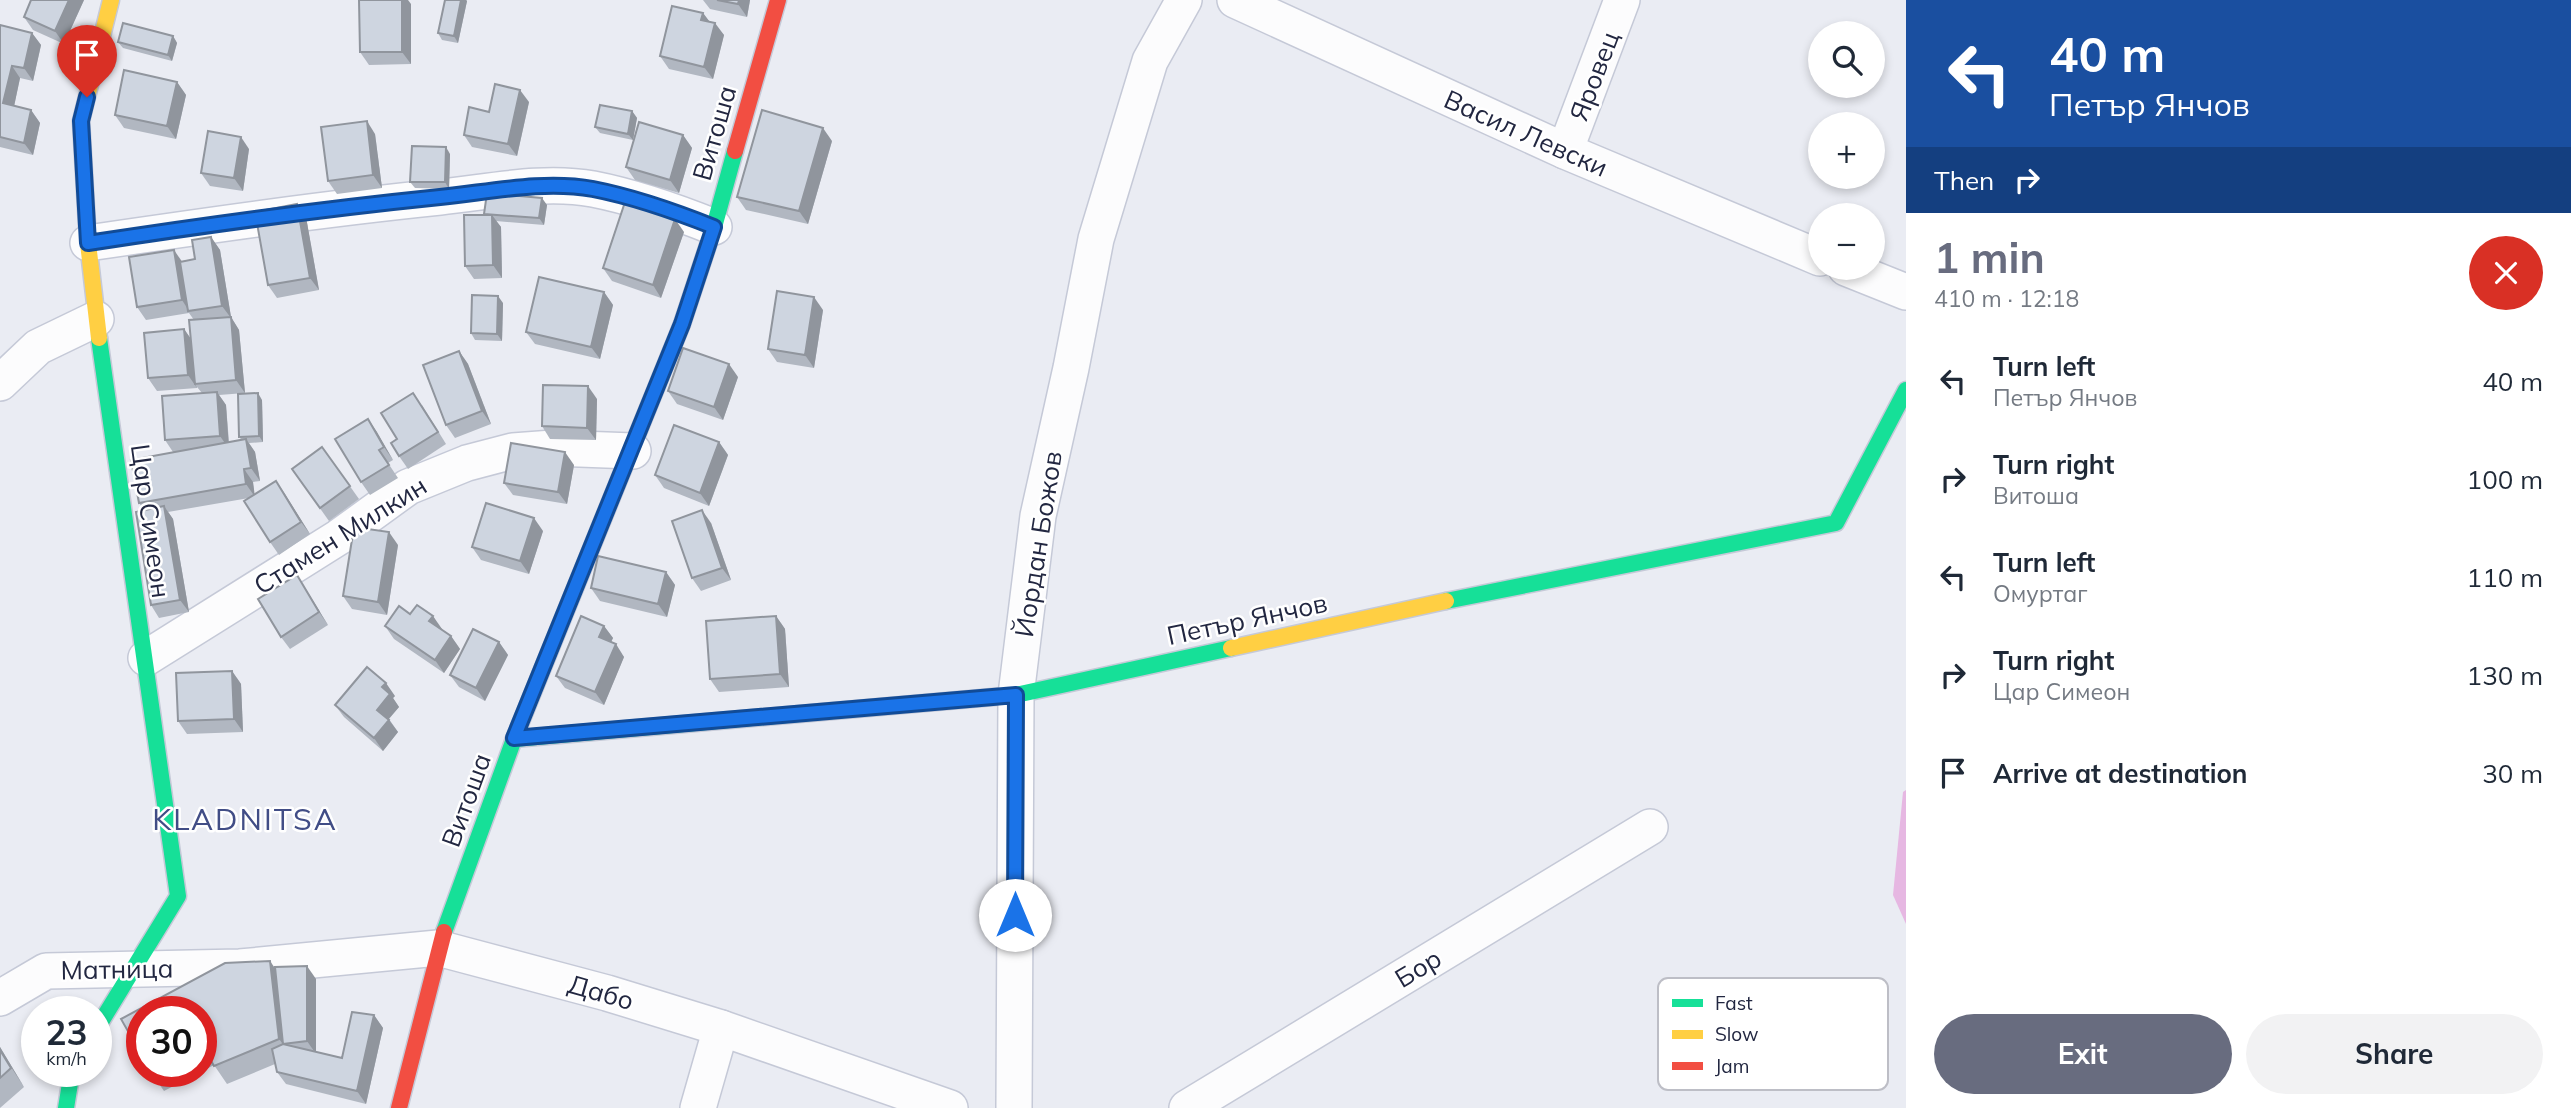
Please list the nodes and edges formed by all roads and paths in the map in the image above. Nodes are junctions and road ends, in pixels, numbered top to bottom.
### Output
1 (111, 0) edge
2 (778, 0) edge
3 (1184, 0) edge
4 (1235, 0) edge
5 (1622, 0) edge
6 (1565, 152) junction
7 (714, 227) junction
8 (88, 243) junction
9 (1808, 253) edge
10 (1876, 280) edge
11 (1906, 292) edge
12 (96, 319) junction
13 (0, 383) edge
14 (1906, 390) edge
15 (633, 450) junction
16 (146, 658) junction
17 (1016, 695) junction
18 (514, 738) junction
19 (1650, 827) dead end
20 (438, 948) junction
21 (240, 967) joint
22 (134, 969) junction
23 (0, 998) edge
24 (112, 1004) edge
25 (721, 1028) junction
26 (69, 1087) edge
27 (66, 1108) edge
28 (399, 1108) edge
29 (698, 1108) edge
30 (950, 1108) edge
31 (1014, 1108) edge
32 (1187, 1108) edge

1 - 8 street, Цар Симеон
2 - 7 street, Витоша
3 - 17 street, Йордан Божов
4 - 6 street, Васил Левски
5 - 6 street, Яровец
6 - 9 street, Васил Левски
7 - 8 street
7 - 15 street, Витоша
8 - 12 street, Цар Симеон
10 - 11 street
12 - 13 street
12 - 16 street, Цар Симеон
14 - 17 street, Петър Янчов
15 - 16 street, Стамен Милкин
15 - 18 street, Витоша
16 - 22 street, Цар Симеон
17 - 18 street, Петър Янчов
17 - 31 street, Йордан Божов
18 - 20 street, Витоша
19 - 32 street, Бор
20 - 21 street, Дабо
20 - 25 street, Дабо
20 - 28 street, Витоша
21 - 22 street, Матница
22 - 23 street, Матница
22 - 24 street, Цар Симеон
25 - 29 street
25 - 30 street, Дабо
26 - 27 street

